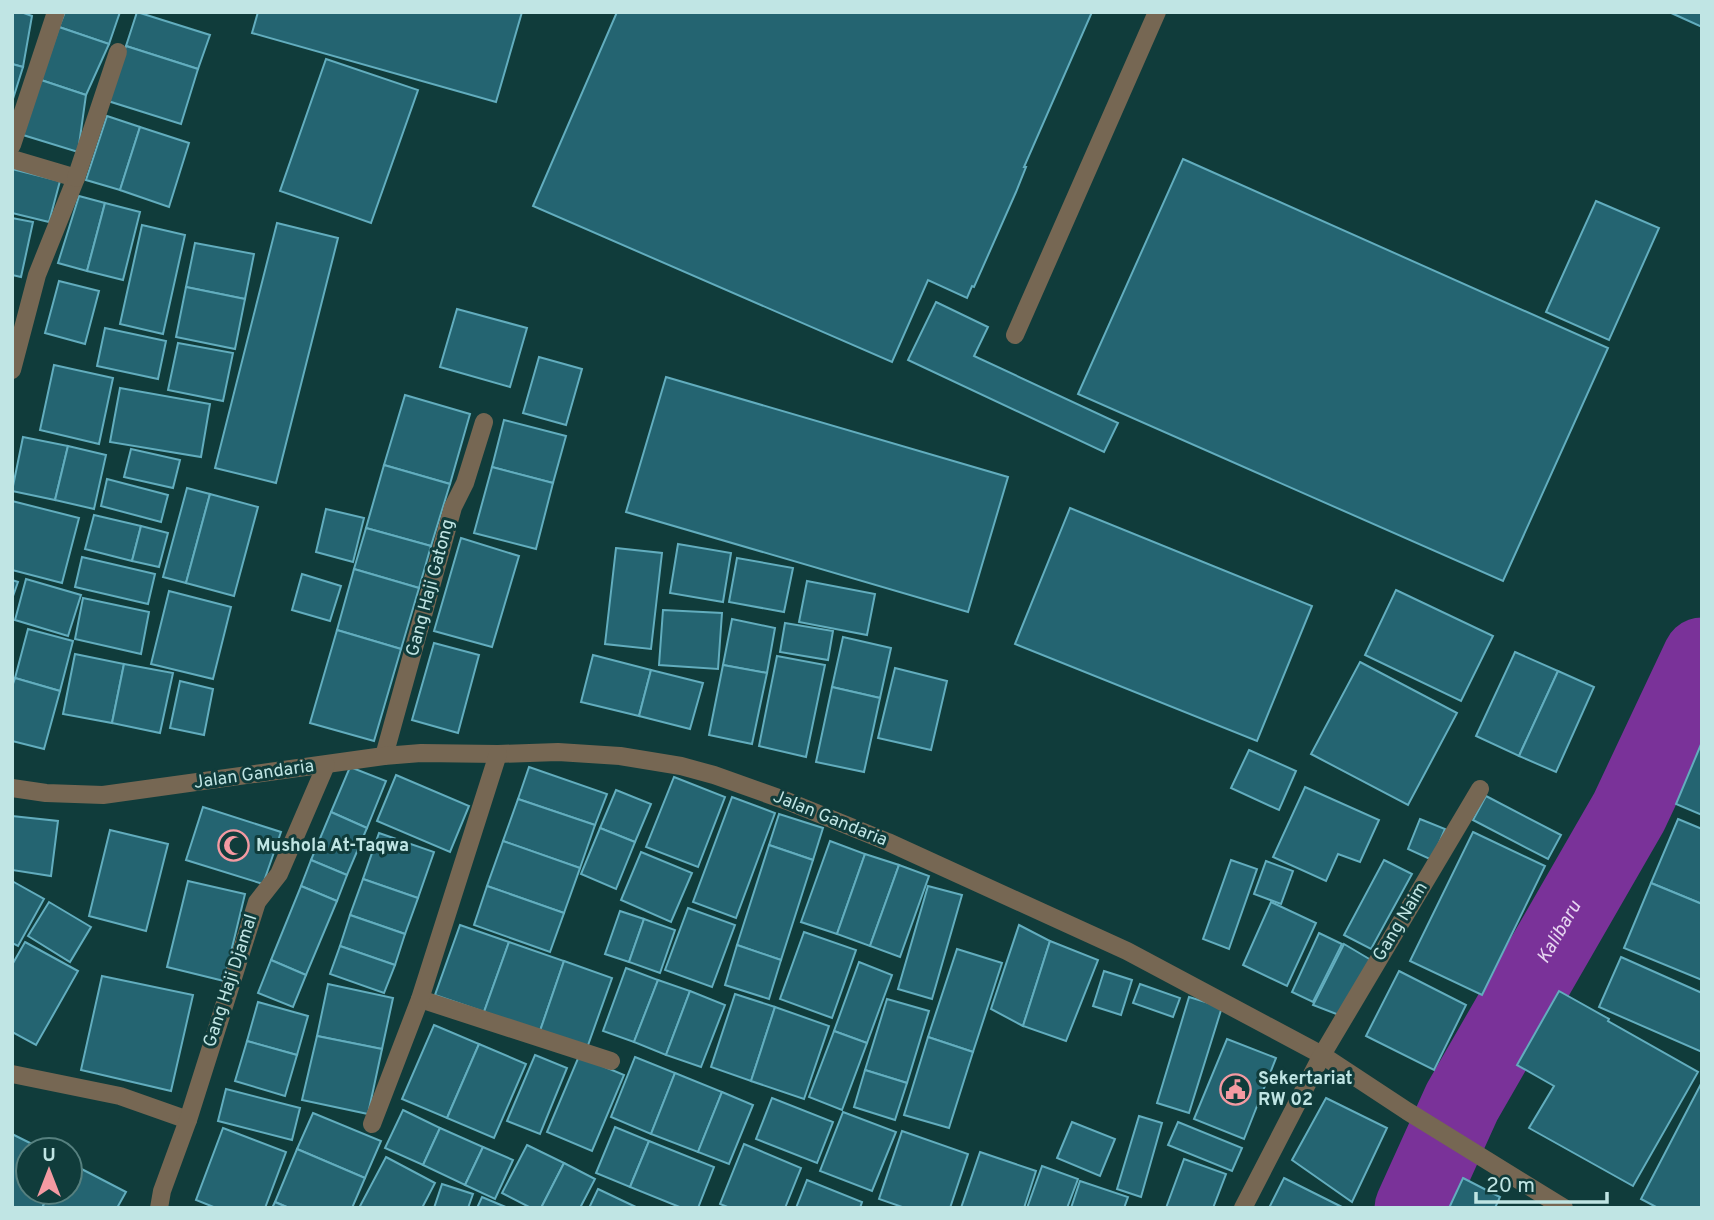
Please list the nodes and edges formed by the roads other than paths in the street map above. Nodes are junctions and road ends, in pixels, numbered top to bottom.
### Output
1 (56, 12) edge
2 (1157, 12) edge
3 (118, 52) dead end
4 (12, 145) edge
5 (12, 159) edge
6 (76, 178) junction
7 (1014, 335) dead end
8 (12, 370) edge
9 (484, 422) dead end
10 (498, 754) junction
11 (384, 756) junction
12 (326, 765) junction
13 (12, 788) edge
14 (1480, 789) dead end
15 (420, 999) junction
16 (1322, 1055) junction
17 (611, 1061) dead end
18 (12, 1074) edge
19 (188, 1121) junction
20 (372, 1124) dead end
21 (159, 1208) edge
22 (1242, 1208) edge
23 (1563, 1208) edge

1 - 4 street
2 - 7 street
3 - 6 street
5 - 6 street
6 - 8 street
9 - 11 street, Gang Haji Gatong
10 - 11 street, Jalan Gandaria
10 - 15 street
10 - 16 street, Jalan Gandaria
11 - 12 street, Jalan Gandaria
12 - 13 street, Jalan Gandaria
12 - 19 street, Gang Haji Djamal
14 - 16 street, Gang Naim
15 - 17 street
15 - 20 street
16 - 22 street, Gang Naim
16 - 23 street, Jalan Gandaria
18 - 19 street
19 - 21 street, Gang Haji Djamal

